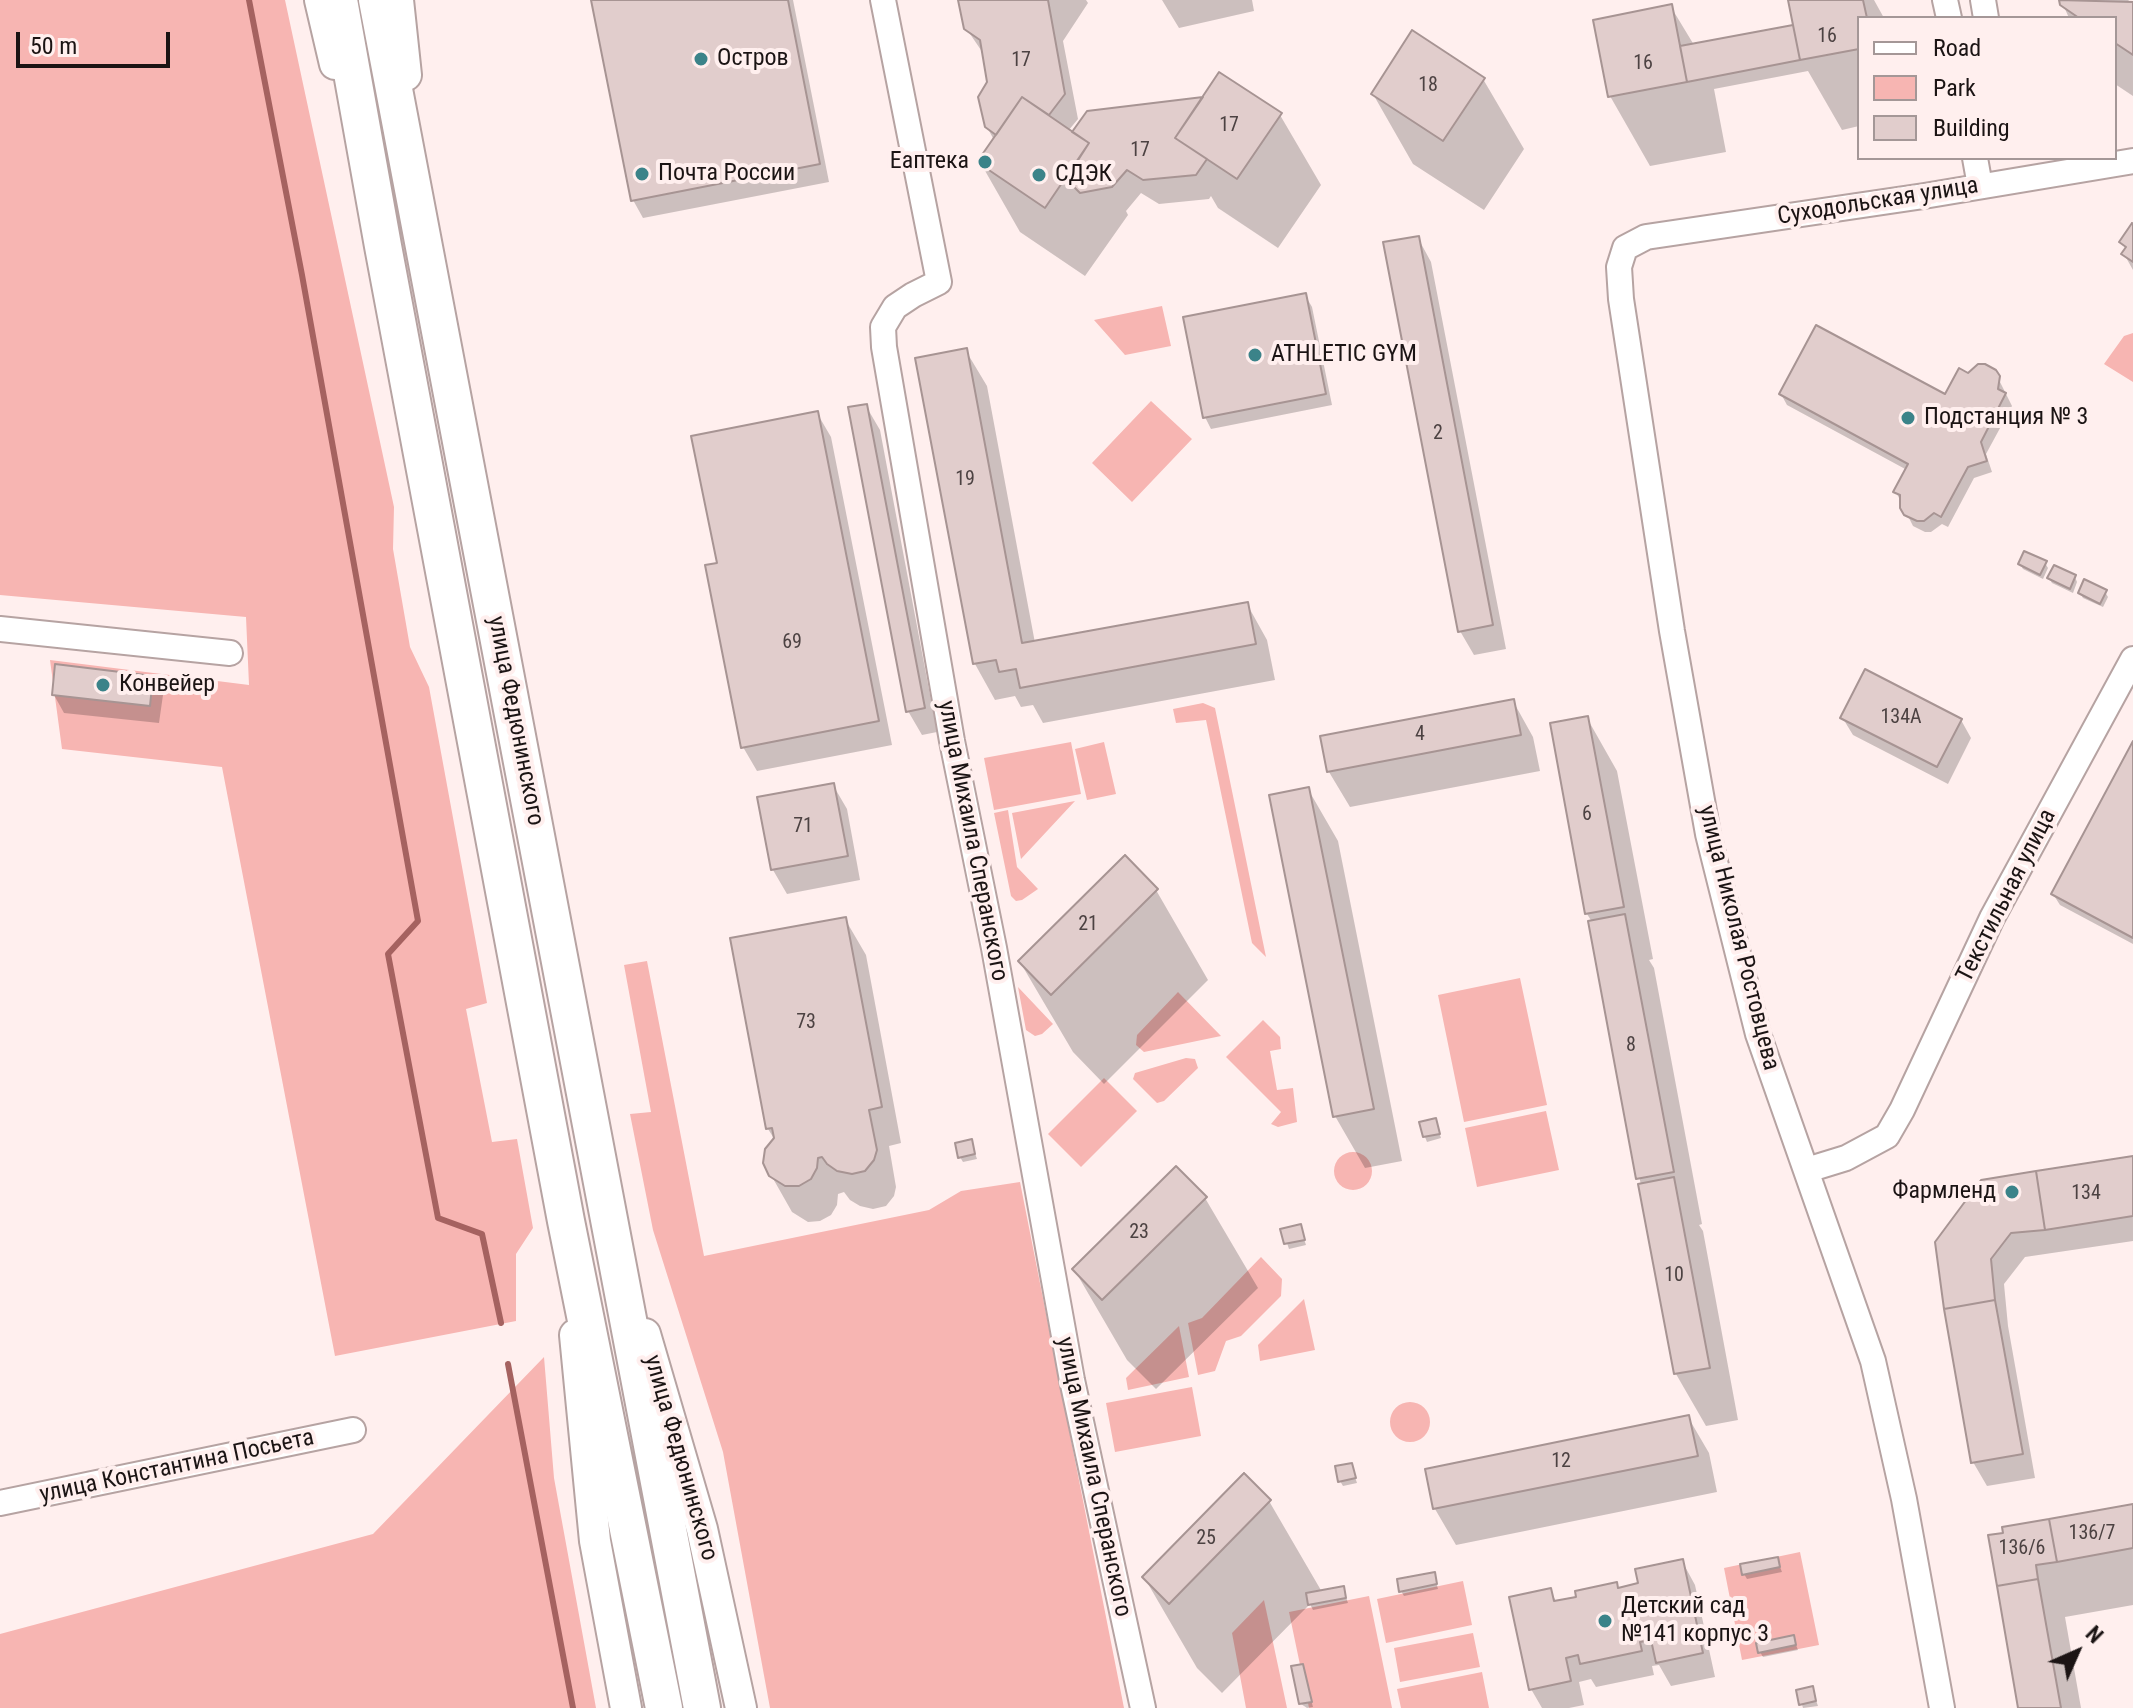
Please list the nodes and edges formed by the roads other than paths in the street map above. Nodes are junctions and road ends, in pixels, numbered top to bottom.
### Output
1 (320, 0) edge
2 (339, 0) edge
3 (377, 0) edge
4 (398, 0) edge
5 (883, 0) edge
6 (1975, 160) edge
7 (2133, 161) edge
8 (2012, 169) edge
9 (1980, 186) junction
10 (423, 232) junction
11 (383, 246) junction
12 (1625, 248) joint
13 (0, 629) edge
14 (230, 653) dead end
15 (2133, 659) edge
16 (1807, 1170) junction
17 (608, 1211) junction
18 (566, 1221) junction
19 (353, 1430) dead end
20 (0, 1503) edge
21 (626, 1708) edge
22 (664, 1708) edge
23 (702, 1708) edge
24 (741, 1708) edge
25 (1143, 1708) edge
26 (1942, 1708) edge

1 - 11 main road, улица Федюнинского
2 - 11 highway, улица Федюнинского
3 - 10 highway, улица Федюнинского
4 - 10 main road, улица Федюнинского
5 - 25 street, улица Михаила Сперанского
6 - 9 street
7 - 8 street, Суходольская улица
8 - 9 street, Суходольская улица
9 - 12 street, Суходольская улица
10 - 17 highway, улица Федюнинского
11 - 18 highway, улица Федюнинского
12 - 16 street, улица Николая Ростовцева
13 - 14 street
15 - 16 street, Текстильная улица
16 - 26 street, улица Николая Ростовцева
17 - 23 highway, улица Федюнинского
17 - 24 main road, улица Федюнинского
18 - 21 main road, улица Федюнинского
18 - 22 highway, улица Федюнинского
19 - 20 street, улица Константина Посьета

